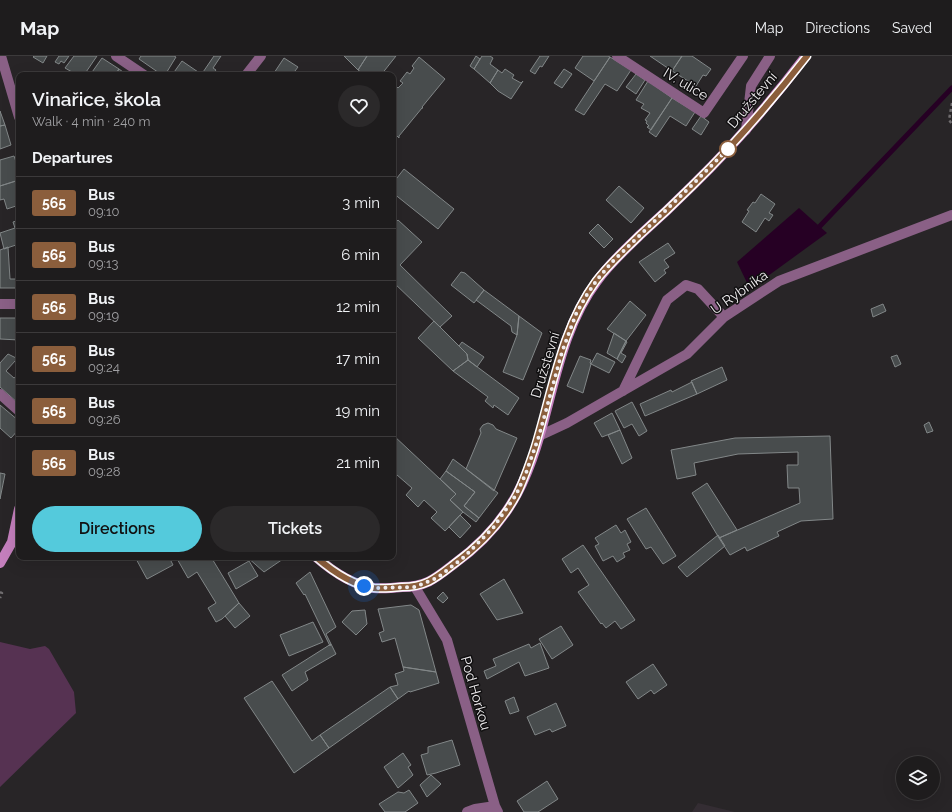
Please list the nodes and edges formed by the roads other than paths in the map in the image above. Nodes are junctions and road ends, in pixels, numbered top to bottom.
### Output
1 (1, 56) edge
2 (116, 56) edge
3 (260, 56) edge
4 (617, 56) edge
5 (743, 56) edge
6 (770, 56) edge
7 (806, 56) edge
8 (140, 72) edge
9 (248, 72) edge
10 (16, 107) edge
11 (746, 130) junction
12 (952, 215) edge
13 (0, 304) edge
14 (16, 304) edge
15 (724, 317) junction
16 (623, 391) junction
17 (0, 394) edge
18 (16, 408) edge
19 (539, 436) junction
20 (16, 523) edge
21 (320, 560) edge
22 (0, 563) edge
23 (415, 587) junction
24 (496, 809) edge
25 (467, 812) edge

1 - 10 street
2 - 8 street
3 - 9 street
4 - 5 street, IV. ulice
6 - 11 street
7 - 11 main road, Družstevní
11 - 19 main road, Družstevní
12 - 15 street, U Rybníka
13 - 14 street
15 - 16 street, U Rybníka
15 - 16 street
16 - 19 street, U Rybníka
17 - 18 street
19 - 23 main road, Družstevní
20 - 22 main road
21 - 23 main road, Družstevní
23 - 24 street, Pod Horkou
24 - 25 street

